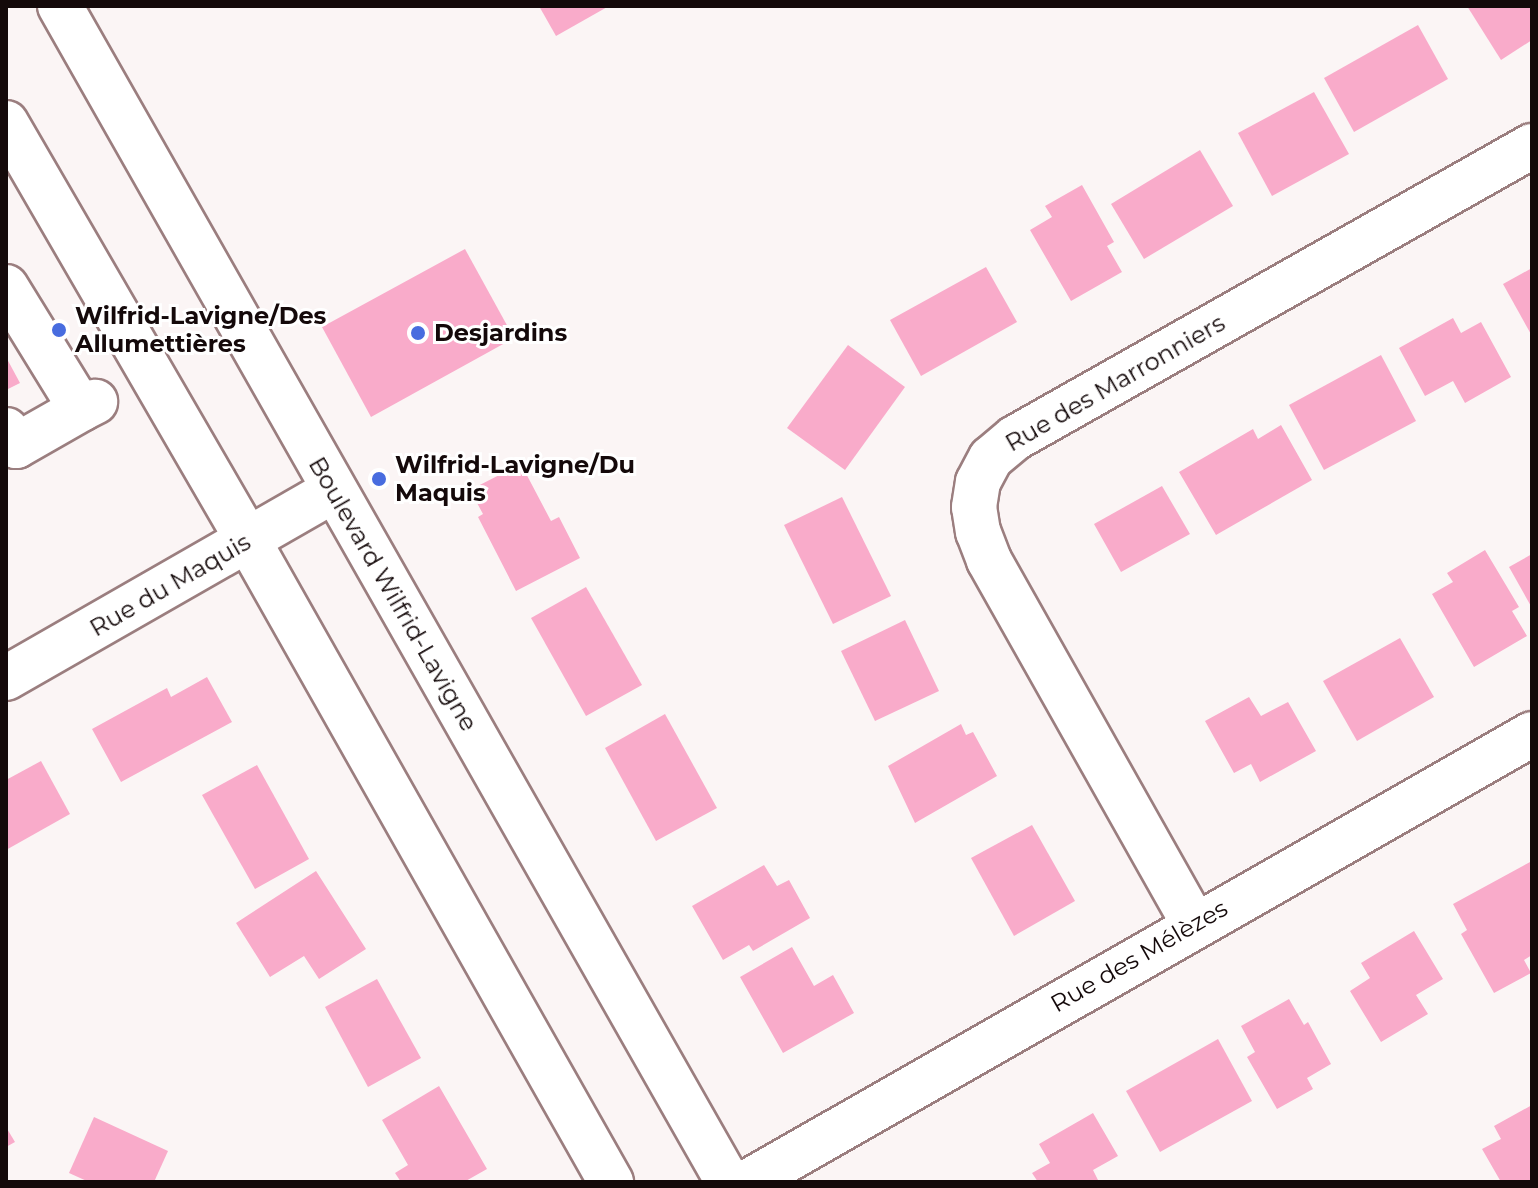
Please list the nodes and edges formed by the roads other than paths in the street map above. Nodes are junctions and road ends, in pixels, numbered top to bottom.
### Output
1 (60, 6) edge
2 (10, 141) edge
3 (1532, 146) edge
4 (6, 287) edge
5 (9, 442) edge
6 (333, 491) junction
7 (248, 540) junction
8 (6, 678) edge
9 (1532, 734) edge
10 (1194, 924) junction
11 (611, 1182) edge
12 (728, 1182) edge
13 (748, 1182) edge

1 - 6 street, Boulevard Wilfrid-Lavigne
2 - 7 street
3 - 10 street, Rue des Marronniers
4 - 5 street
6 - 7 street, Rue du Maquis
6 - 12 street, Boulevard Wilfrid-Lavigne
7 - 8 street, Rue du Maquis
7 - 11 street
9 - 10 street, Rue des Mélèzes
10 - 13 street, Rue des Mélèzes

